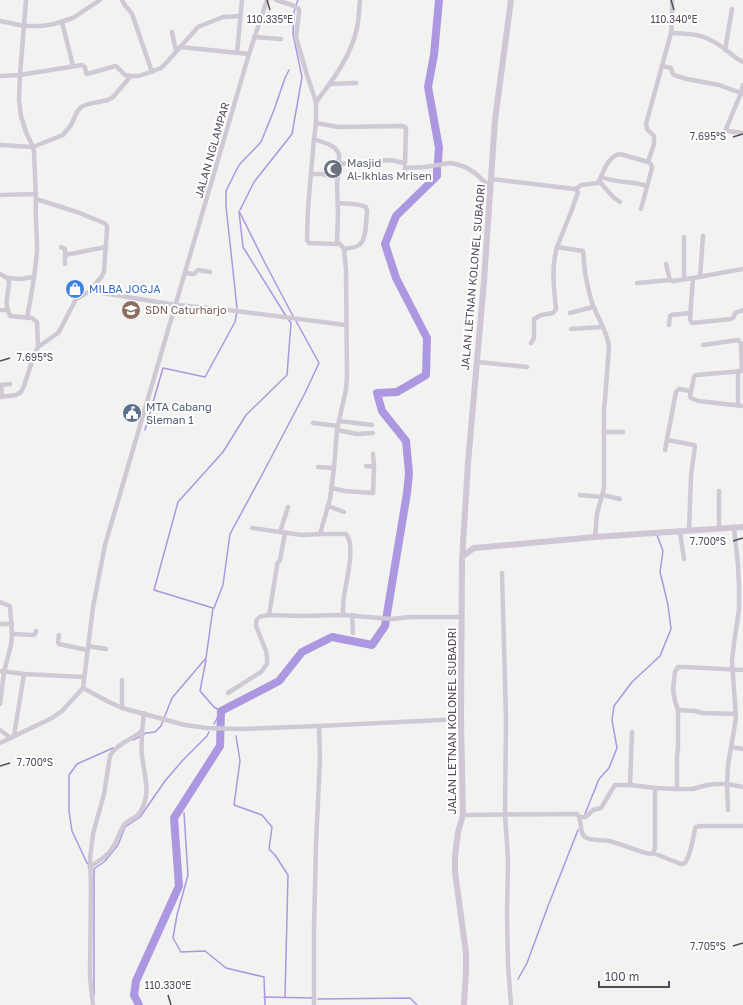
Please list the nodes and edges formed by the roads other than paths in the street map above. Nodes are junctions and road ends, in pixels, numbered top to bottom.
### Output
1 (26, 0) edge
2 (100, 0) edge
3 (122, 0) edge
4 (242, 0) edge
5 (267, 0) edge
6 (276, 0) edge
7 (360, 0) edge
8 (511, 0) edge
9 (672, 0) edge
10 (732, 9) dead end
11 (240, 16) junction
12 (0, 21) edge
13 (62, 22) junction
14 (24, 26) junction
15 (172, 32) dead end
16 (671, 33) junction
17 (254, 37) junction
18 (281, 39) dead end
19 (178, 49) junction
20 (725, 50) junction
21 (236, 53) junction
22 (249, 54) junction
23 (743, 62) edge
24 (73, 66) junction
25 (662, 66) junction
26 (152, 72) junction
27 (20, 75) junction
28 (0, 76) edge
29 (131, 76) junction
30 (356, 83) dead end
31 (330, 84) junction
32 (743, 85) edge
33 (742, 94) edge
34 (316, 102) junction
35 (316, 123) junction
36 (743, 133) edge
37 (314, 139) junction
38 (0, 146) edge
39 (33, 147) junction
40 (648, 162) junction
41 (339, 164) junction
42 (405, 166) junction
43 (311, 174) junction
44 (338, 178) junction
45 (405, 178) dead end
46 (600, 179) junction
47 (491, 180) junction
48 (648, 186) junction
49 (490, 187) junction
50 (576, 189) junction
51 (0, 195) edge
52 (36, 197) junction
53 (620, 202) dead end
54 (338, 203) junction
55 (641, 209) dead end
56 (703, 236) dead end
57 (684, 237) dead end
58 (337, 244) junction
59 (61, 247) dead end
60 (106, 247) junction
61 (557, 247) junction
62 (344, 249) junction
63 (66, 255) junction
64 (65, 264) dead end
65 (666, 264) dead end
66 (743, 269) edge
67 (210, 272) dead end
68 (185, 273) junction
69 (0, 274) edge
70 (34, 277) junction
71 (700, 277) junction
72 (7, 278) junction
73 (693, 278) junction
74 (644, 279) dead end
75 (670, 279) junction
76 (684, 279) junction
77 (637, 284) dead end
78 (90, 291) junction
79 (176, 305) junction
80 (593, 307) junction
81 (0, 310) edge
82 (8, 310) junction
83 (743, 310) edge
84 (570, 313) dead end
85 (691, 313) junction
86 (27, 318) junction
87 (346, 325) junction
88 (669, 325) dead end
89 (603, 327) junction
90 (571, 329) dead end
91 (531, 343) dead end
92 (703, 345) dead end
93 (38, 347) junction
94 (476, 362) junction
95 (527, 366) dead end
96 (741, 371) edge
97 (10, 384) dead end
98 (0, 385) edge
99 (690, 391) junction
100 (1, 397) edge
101 (741, 406) edge
102 (313, 423) dead end
103 (372, 424) dead end
104 (338, 426) junction
105 (604, 432) junction
106 (623, 432) dead end
107 (373, 433) dead end
108 (667, 440) junction
109 (665, 450) dead end
110 (373, 454) dead end
111 (366, 466) dead end
112 (318, 467) dead end
113 (374, 467) junction
114 (334, 468) junction
115 (331, 488) junction
116 (719, 491) dead end
117 (580, 495) dead end
118 (602, 496) junction
119 (620, 498) dead end
120 (328, 506) junction
121 (288, 507) dead end
122 (344, 512) dead end
123 (743, 527) edge
124 (252, 528) dead end
125 (734, 528) junction
126 (719, 529) junction
127 (689, 531) junction
128 (283, 532) junction
129 (680, 532) junction
130 (320, 534) junction
131 (595, 537) junction
132 (463, 545) junction
133 (474, 548) junction
134 (463, 556) junction
135 (684, 559) dead end
136 (502, 573) dead end
137 (0, 602) edge
138 (343, 614) junction
139 (269, 615) junction
140 (352, 615) junction
141 (462, 617) junction
142 (0, 624) edge
143 (12, 624) junction
144 (36, 631) dead end
145 (353, 633) dead end
146 (12, 634) junction
147 (59, 635) dead end
148 (88, 648) junction
149 (106, 649) dead end
150 (733, 669) junction
151 (743, 670) edge
152 (2, 671) edge
153 (24, 674) junction
154 (84, 678) junction
155 (122, 680) dead end
156 (83, 688) junction
157 (228, 693) dead end
158 (0, 704) edge
159 (122, 708) junction
160 (678, 710) junction
161 (144, 713) junction
162 (736, 714) junction
163 (460, 720) junction
164 (319, 726) junction
165 (0, 730) edge
166 (142, 731) junction
167 (632, 732) dead end
168 (12, 737) junction
169 (0, 743) edge
170 (731, 747) junction
171 (743, 749) edge
172 (727, 784) junction
173 (630, 785) junction
174 (743, 787) edge
175 (655, 788) junction
176 (677, 789) junction
177 (728, 810) dead end
178 (505, 814) junction
179 (463, 815) junction
180 (580, 817) junction
181 (743, 826) edge
182 (653, 853) junction
183 (90, 867) junction
184 (93, 1005) edge
185 (314, 1005) edge
186 (464, 1005) edge
187 (511, 1005) edge

1 - 14 street
2 - 13 street
3 - 26 street
4 - 11 street
5 - 17 street, JALAN NGLAMPAR
6 - 34 street
7 - 31 street
8 - 47 main road, JALAN LETNAN KOLONEL SUBADRI
9 - 16 street
10 - 20 street
11 - 19 street
11 - 21 street
12 - 14 street
13 - 14 street
13 - 24 street
14 - 27 street
15 - 19 street
16 - 20 street
16 - 25 street
17 - 18 street
17 - 22 street, JALAN NGLAMPAR
19 - 21 street
19 - 26 street
20 - 23 street
21 - 22 street
22 - 68 street, JALAN NGLAMPAR
24 - 27 street
24 - 29 street
25 - 33 street
25 - 40 street
26 - 29 street
27 - 28 street
27 - 39 street
29 - 39 street
30 - 31 street
31 - 34 street
32 - 33 street
33 - 36 street
34 - 35 street
35 - 37 street
35 - 42 street
37 - 41 street
37 - 43 street
38 - 39 street
39 - 52 street
40 - 46 street
40 - 48 street
41 - 42 street
41 - 44 street
42 - 45 street
42 - 49 street
43 - 44 street
43 - 58 street
44 - 54 street
46 - 48 street
46 - 50 street
46 - 53 street
47 - 49 main road, JALAN LETNAN KOLONEL SUBADRI
47 - 50 street
48 - 55 street
49 - 94 main road, JALAN LETNAN KOLONEL SUBADRI
50 - 61 street
51 - 52 street
52 - 60 street
52 - 70 street
54 - 58 street
54 - 62 street
56 - 71 street
57 - 76 street
58 - 62 street
59 - 63 street
60 - 63 street
60 - 78 street
61 - 80 street
61 - 91 street
62 - 87 street
63 - 64 street
65 - 75 street
66 - 71 street
67 - 68 street
68 - 79 street, JALAN NGLAMPAR
69 - 72 street
70 - 72 street
70 - 86 street
71 - 73 street
72 - 82 street
73 - 76 street
73 - 85 street
74 - 75 street
75 - 76 street
75 - 77 street
78 - 79 street
78 - 93 street
79 - 87 street
79 - 148 street, JALAN NGLAMPAR
80 - 84 street
80 - 89 street
81 - 82 street
82 - 86 street
83 - 85 street
85 - 88 street
86 - 93 street
87 - 104 street
89 - 90 street
89 - 105 street
92 - 96 street
93 - 100 street
94 - 95 street
94 - 132 main road, JALAN LETNAN KOLONEL SUBADRI
96 - 99 street
96 - 101 street
97 - 98 street
98 - 100 street
99 - 101 street
99 - 108 street
102 - 104 street
103 - 104 street
104 - 107 street
104 - 114 street
105 - 106 street
105 - 118 street
108 - 109 street
108 - 127 street
110 - 113 street
111 - 113 street
112 - 114 street
113 - 115 street
114 - 115 street
115 - 120 street
116 - 126 street
117 - 118 street
118 - 119 street
118 - 131 street
120 - 122 street
120 - 130 street
121 - 128 street
123 - 125 main road
124 - 128 street
125 - 126 main road
125 - 150 street
126 - 127 main road
127 - 129 main road
128 - 130 street
128 - 139 street
129 - 131 main road
129 - 135 street
130 - 138 street
131 - 133 main road
132 - 133 main road
132 - 134 main road, JALAN LETNAN KOLONEL SUBADRI
133 - 134 main road
134 - 141 main road, JALAN LETNAN KOLONEL SUBADRI
136 - 178 street
137 - 143 street
138 - 139 street
138 - 140 street
139 - 157 street
140 - 141 street
140 - 145 street
141 - 163 main road, JALAN LETNAN KOLONEL SUBADRI
142 - 143 street
143 - 146 street
144 - 146 street
146 - 152 street
147 - 148 street
148 - 149 street
148 - 154 street, JALAN NGLAMPAR
150 - 151 street
150 - 160 street
150 - 162 street
152 - 153 street
152 - 158 street
153 - 154 street
153 - 168 street
154 - 156 street, JALAN NGLAMPAR
155 - 159 street
156 - 159 street
156 - 168 street
159 - 161 street
160 - 162 street
160 - 176 street
161 - 164 street
161 - 166 street
162 - 170 street
163 - 164 street
163 - 179 main road, JALAN LETNAN KOLONEL SUBADRI
164 - 185 street
165 - 168 street
166 - 183 street
166 - 183 street
167 - 173 street
168 - 169 street
170 - 171 street
170 - 172 street
172 - 174 street
172 - 176 street
172 - 177 street
173 - 175 street
173 - 180 street
175 - 176 street
175 - 182 street
178 - 179 street
178 - 180 street
178 - 187 street
179 - 186 main road, JALAN LETNAN KOLONEL SUBADRI
180 - 182 street
181 - 182 street
183 - 184 street

